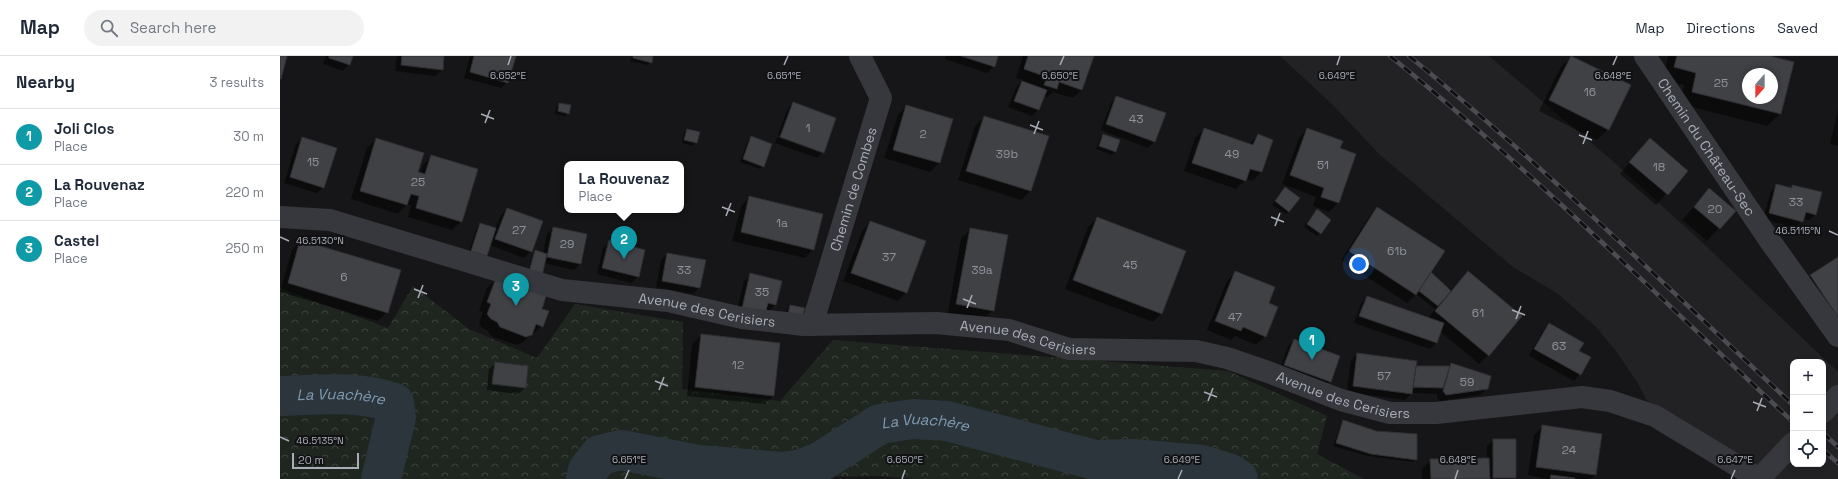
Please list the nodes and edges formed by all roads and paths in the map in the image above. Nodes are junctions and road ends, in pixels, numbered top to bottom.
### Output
1 (860, 56) edge
2 (1645, 56) edge
3 (280, 217) edge
4 (812, 325) junction
5 (1838, 336) edge
6 (1838, 396) edge
7 (1826, 409) edge
8 (1790, 446) edge
9 (1763, 475) edge

1 - 4 street, Chemin de Combes
2 - 5 street, Chemin du Château-Sec
3 - 4 street, Avenue des Cerisiers
4 - 9 street, Avenue des Cerisiers
6 - 7 street
8 - 9 street

